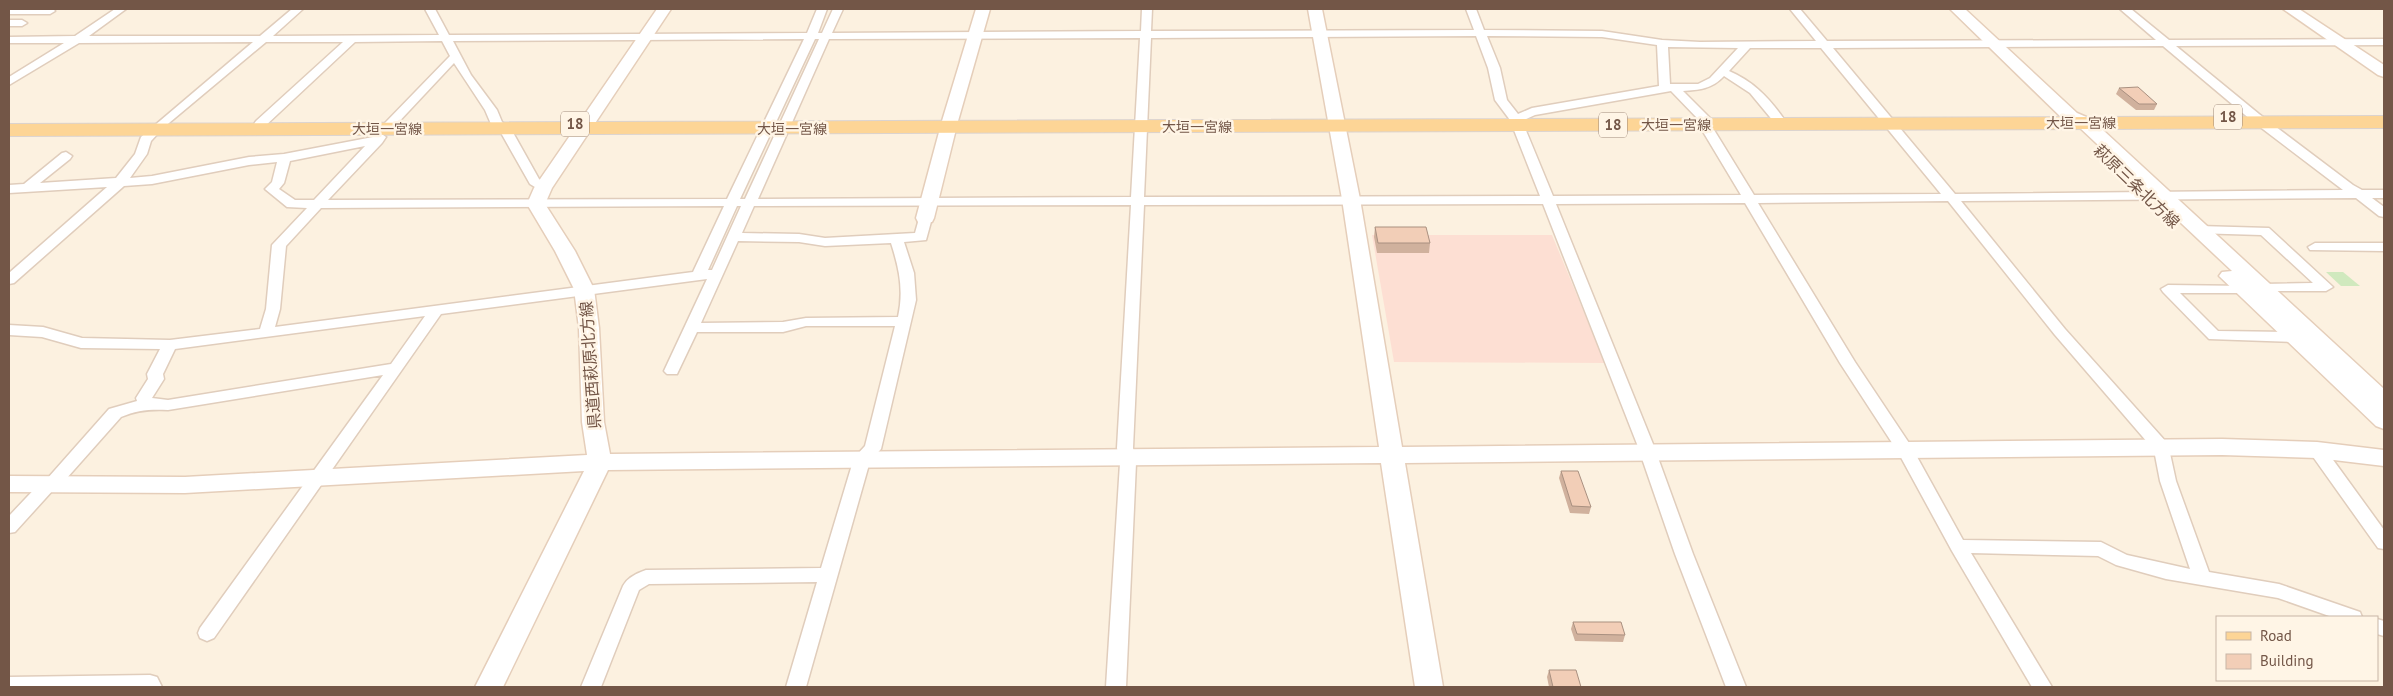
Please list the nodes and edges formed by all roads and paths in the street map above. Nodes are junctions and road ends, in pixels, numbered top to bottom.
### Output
1 (121, 9) edge
2 (298, 9) edge
3 (430, 9) edge
4 (664, 9) edge
5 (822, 9) edge
6 (838, 9) edge
7 (983, 9) edge
8 (1147, 9) edge
9 (1315, 9) edge
10 (1471, 9) edge
11 (1795, 9) edge
12 (1957, 9) edge
13 (2125, 9) edge
14 (2290, 9) edge
15 (9, 11) edge
16 (50, 11) dead end
17 (9, 23) edge
18 (22, 23) dead end
19 (1480, 33) junction
20 (1321, 34) junction
21 (1146, 35) junction
22 (811, 36) junction
23 (826, 36) junction
24 (976, 36) junction
25 (645, 37) junction
26 (265, 38) junction
27 (353, 38) junction
28 (446, 38) junction
29 (9, 40) edge
30 (76, 40) junction
31 (2340, 42) junction
32 (2384, 42) edge
33 (1662, 43) junction
34 (1992, 43) junction
35 (2165, 43) junction
36 (1748, 44) junction
37 (1824, 44) junction
38 (455, 57) junction
39 (1723, 72) junction
40 (2384, 72) edge
41 (9, 82) edge
42 (1670, 88) junction
43 (2384, 116) edge
44 (1778, 119) junction
45 (1888, 120) junction
46 (2259, 120) junction
47 (2076, 121) junction
48 (1518, 122) junction
49 (1705, 122) junction
50 (2384, 122) edge
51 (9, 124) edge
52 (260, 124) junction
53 (949, 124) junction
54 (1140, 124) junction
55 (1338, 124) junction
56 (586, 126) junction
57 (776, 126) junction
58 (160, 127) junction
59 (501, 127) junction
60 (9, 130) edge
61 (386, 131) junction
62 (66, 156) dead end
63 (284, 158) junction
64 (119, 183) junction
65 (26, 188) junction
66 (9, 189) edge
67 (2153, 194) junction
68 (2359, 194) junction
69 (2384, 194) edge
70 (540, 196) junction
71 (1952, 197) junction
72 (1351, 199) junction
73 (1548, 199) junction
74 (1749, 199) junction
75 (1137, 200) junction
76 (929, 201) junction
77 (9, 202) edge
78 (733, 203) junction
79 (750, 203) junction
80 (318, 204) junction
81 (2384, 213) edge
82 (925, 218) joint
83 (2199, 230) junction
84 (735, 237) junction
85 (896, 238) junction
86 (2384, 246) edge
87 (2315, 247) dead end
88 (718, 273) junction
89 (699, 276) junction
90 (9, 280) edge
91 (2264, 288) junction
92 (2243, 289) junction
93 (585, 292) junction
94 (436, 311) junction
95 (903, 321) junction
96 (692, 328) junction
97 (9, 330) edge
98 (266, 332) junction
99 (2294, 337) junction
100 (170, 345) junction
101 (394, 368) junction
102 (672, 371) dead end
103 (2384, 401) edge
104 (146, 404) junction
105 (2384, 421) edge
106 (2162, 448) junction
107 (1905, 450) junction
108 (2317, 450) junction
109 (1648, 452) junction
110 (1390, 455) junction
111 (1125, 456) junction
112 (862, 458) junction
113 (2384, 458) edge
114 (600, 462) junction
115 (318, 478) junction
116 (9, 484) edge
117 (51, 484) junction
118 (9, 528) edge
119 (2384, 544) edge
120 (1958, 546) junction
121 (829, 575) junction
122 (2202, 579) junction
123 (2350, 616) edge
124 (207, 633) dead end
125 (9, 685) edge
126 (152, 687) edge
127 (489, 687) edge
128 (591, 687) edge
129 (796, 687) edge
130 (1116, 687) edge
131 (1429, 687) edge
132 (1736, 687) edge
133 (2042, 687) edge

1 - 30 street
2 - 26 street
3 - 28 street
4 - 25 street
5 - 22 street
6 - 23 street
7 - 24 street
8 - 21 street
9 - 20 street
10 - 19 street
11 - 37 street
12 - 34 street, 萩原三条北方線
13 - 35 street
14 - 31 street
15 - 16 street
17 - 18 street
19 - 20 street
19 - 33 street
19 - 48 street
20 - 21 street
20 - 55 street
21 - 24 street
21 - 54 street
22 - 23 street
22 - 25 street
22 - 57 street
23 - 24 street
23 - 57 street
24 - 53 street
25 - 28 street
25 - 56 street
26 - 27 street
26 - 30 street
26 - 58 street
27 - 28 street
27 - 52 street
28 - 38 street
29 - 30 street
30 - 41 street
31 - 32 street
31 - 35 street
31 - 40 street
33 - 36 street
33 - 42 street
34 - 35 street
34 - 37 street
34 - 47 street, 萩原三条北方線
35 - 46 street
36 - 37 street
36 - 39 street
37 - 45 street
38 - 59 street
38 - 61 street
39 - 42 street
39 - 44 street
42 - 48 street
42 - 49 street
43 - 46 main road, 大垣一宮線 / 18
44 - 45 main road, 大垣一宮線 / 18
44 - 49 main road, 大垣一宮線 / 18
45 - 47 main road, 大垣一宮線 / 18
45 - 49 main road, 大垣一宮線 / 18
45 - 71 street
46 - 47 main road, 大垣一宮線 / 18
46 - 50 main road, 大垣一宮線 / 18
46 - 68 street
47 - 67 street, 萩原三条北方線
48 - 49 main road, 大垣一宮線 / 18
48 - 55 main road, 大垣一宮線 / 18
48 - 73 street
49 - 74 street
51 - 58 main road, 大垣一宮線 / 18
52 - 58 main road, 大垣一宮線 / 18
52 - 61 main road, 大垣一宮線 / 18
53 - 54 main road, 大垣一宮線 / 18
53 - 57 main road, 大垣一宮線 / 18
53 - 76 street
54 - 55 main road, 大垣一宮線 / 18
54 - 75 street
55 - 72 street
56 - 57 main road, 大垣一宮線 / 18
56 - 59 main road, 大垣一宮線 / 18
56 - 70 street
57 - 78 street
57 - 79 street
58 - 60 main road, 大垣一宮線 / 18
58 - 61 main road, 大垣一宮線 / 18
58 - 64 street
59 - 61 main road, 大垣一宮線 / 18
59 - 70 street
61 - 63 street
61 - 80 street
62 - 65 street
63 - 64 street
63 - 80 street
64 - 65 street
64 - 90 street
65 - 66 street
65 - 77 street
67 - 68 street
67 - 71 street
67 - 83 street, 萩原三条北方線
67 - 92 street, 萩原三条北方線
68 - 69 street
68 - 81 street
70 - 78 street
70 - 80 street
70 - 93 street, 県道西萩原北方線
71 - 74 street
71 - 106 street
72 - 73 street
72 - 75 street
72 - 110 street
73 - 74 street
73 - 109 street
74 - 107 street
75 - 76 street
75 - 111 street
76 - 79 street
76 - 82 street
78 - 79 street
78 - 89 street
79 - 84 street
80 - 98 street
82 - 85 street
83 - 91 street, 萩原三条北方線
83 - 91 street
84 - 85 street
84 - 88 street
85 - 95 street
86 - 87 street
88 - 89 street
88 - 96 street
89 - 93 street
91 - 103 street, 萩原三条北方線
92 - 99 street, 萩原三条北方線
92 - 99 street
93 - 94 street
93 - 114 street, 県道西萩原北方線
94 - 98 street
94 - 101 street
95 - 96 street
95 - 112 street
96 - 102 street
97 - 100 street
98 - 100 street
99 - 105 street, 萩原三条北方線
100 - 104 street
101 - 104 street
101 - 115 street
104 - 117 street
106 - 107 street
106 - 108 street
106 - 122 street
107 - 109 street
107 - 120 street
108 - 113 street
108 - 119 street
109 - 110 street
109 - 132 street
110 - 111 street
110 - 131 street
111 - 112 street
111 - 130 street
112 - 114 street
112 - 121 street
114 - 115 street
114 - 127 street
115 - 117 street
115 - 124 street
116 - 117 street
117 - 118 street
120 - 122 street
120 - 133 street
121 - 128 street
121 - 129 street
122 - 123 street
125 - 126 street

